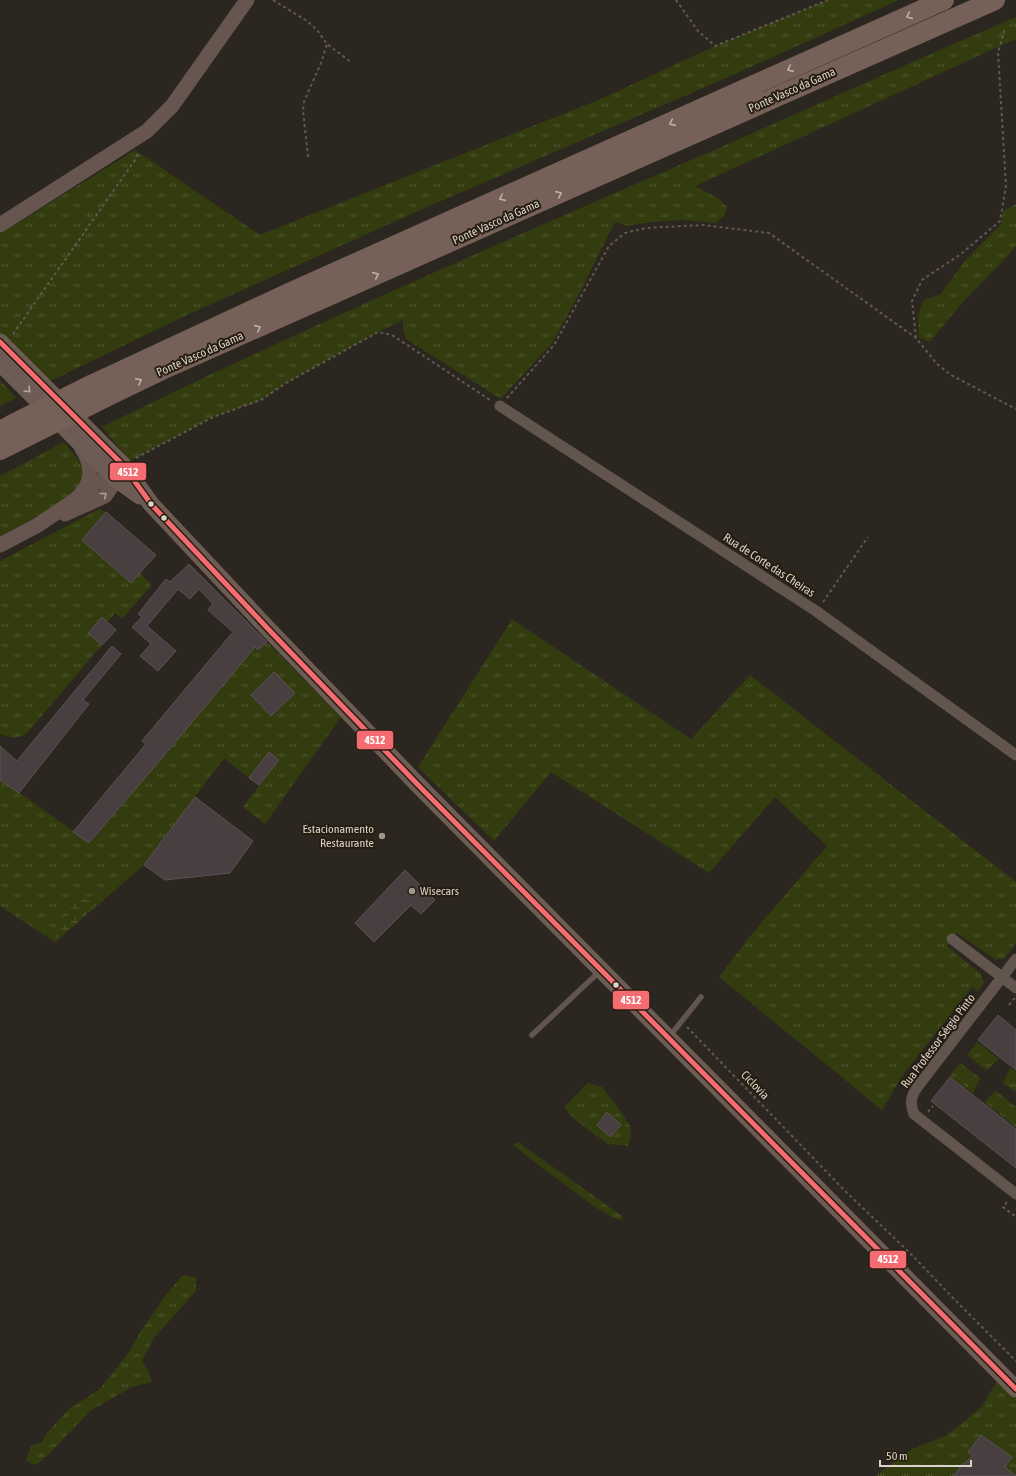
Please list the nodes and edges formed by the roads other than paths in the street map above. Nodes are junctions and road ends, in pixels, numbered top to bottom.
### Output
1 (247, 0) edge
2 (944, 0) edge
3 (995, 0) edge
4 (45, 196) junction
5 (0, 219) edge
6 (0, 225) edge
7 (0, 342) edge
8 (8, 361) edge
9 (98, 391) junction
10 (500, 406) road end
11 (13, 431) edge
12 (76, 439) junction
13 (0, 450) edge
14 (122, 471) junction
15 (78, 496) junction
16 (38, 524) junction
17 (0, 545) edge
18 (1016, 755) edge
19 (952, 939) dead end
20 (1016, 959) edge
21 (602, 969) junction
22 (1002, 977) junction
23 (1016, 988) edge
24 (701, 997) dead end
25 (532, 1034) dead end
26 (669, 1038) junction
27 (1016, 1194) edge
28 (1016, 1389) edge

1 - 4 street
2 -> 9 highway, Ponte Vasco da Gama
9 -> 3 highway, Ponte Vasco da Gama
4 - 5 street
4 - 6 street
7 - 8 main road
8 -> 12 main road
8 - 14 main road
9 - 11 highway, Ponte Vasco da Gama, bridge
10 - 18 street, Rua de Corte das Cheiras
11 - 13 highway, Ponte Vasco da Gama
12 - 14 main road
12 - 15 street
14 - 15 street
16 -> 14 street
14 - 21 main road
15 - 16 street
16 - 17 street
19 - 22 street
20 - 22 street, Rua Professor Sérgio Pinto
21 - 25 lane
21 - 26 main road
22 - 23 street
22 - 27 street, Rua Professor Sérgio Pinto
24 - 26 lane
26 - 28 main road

